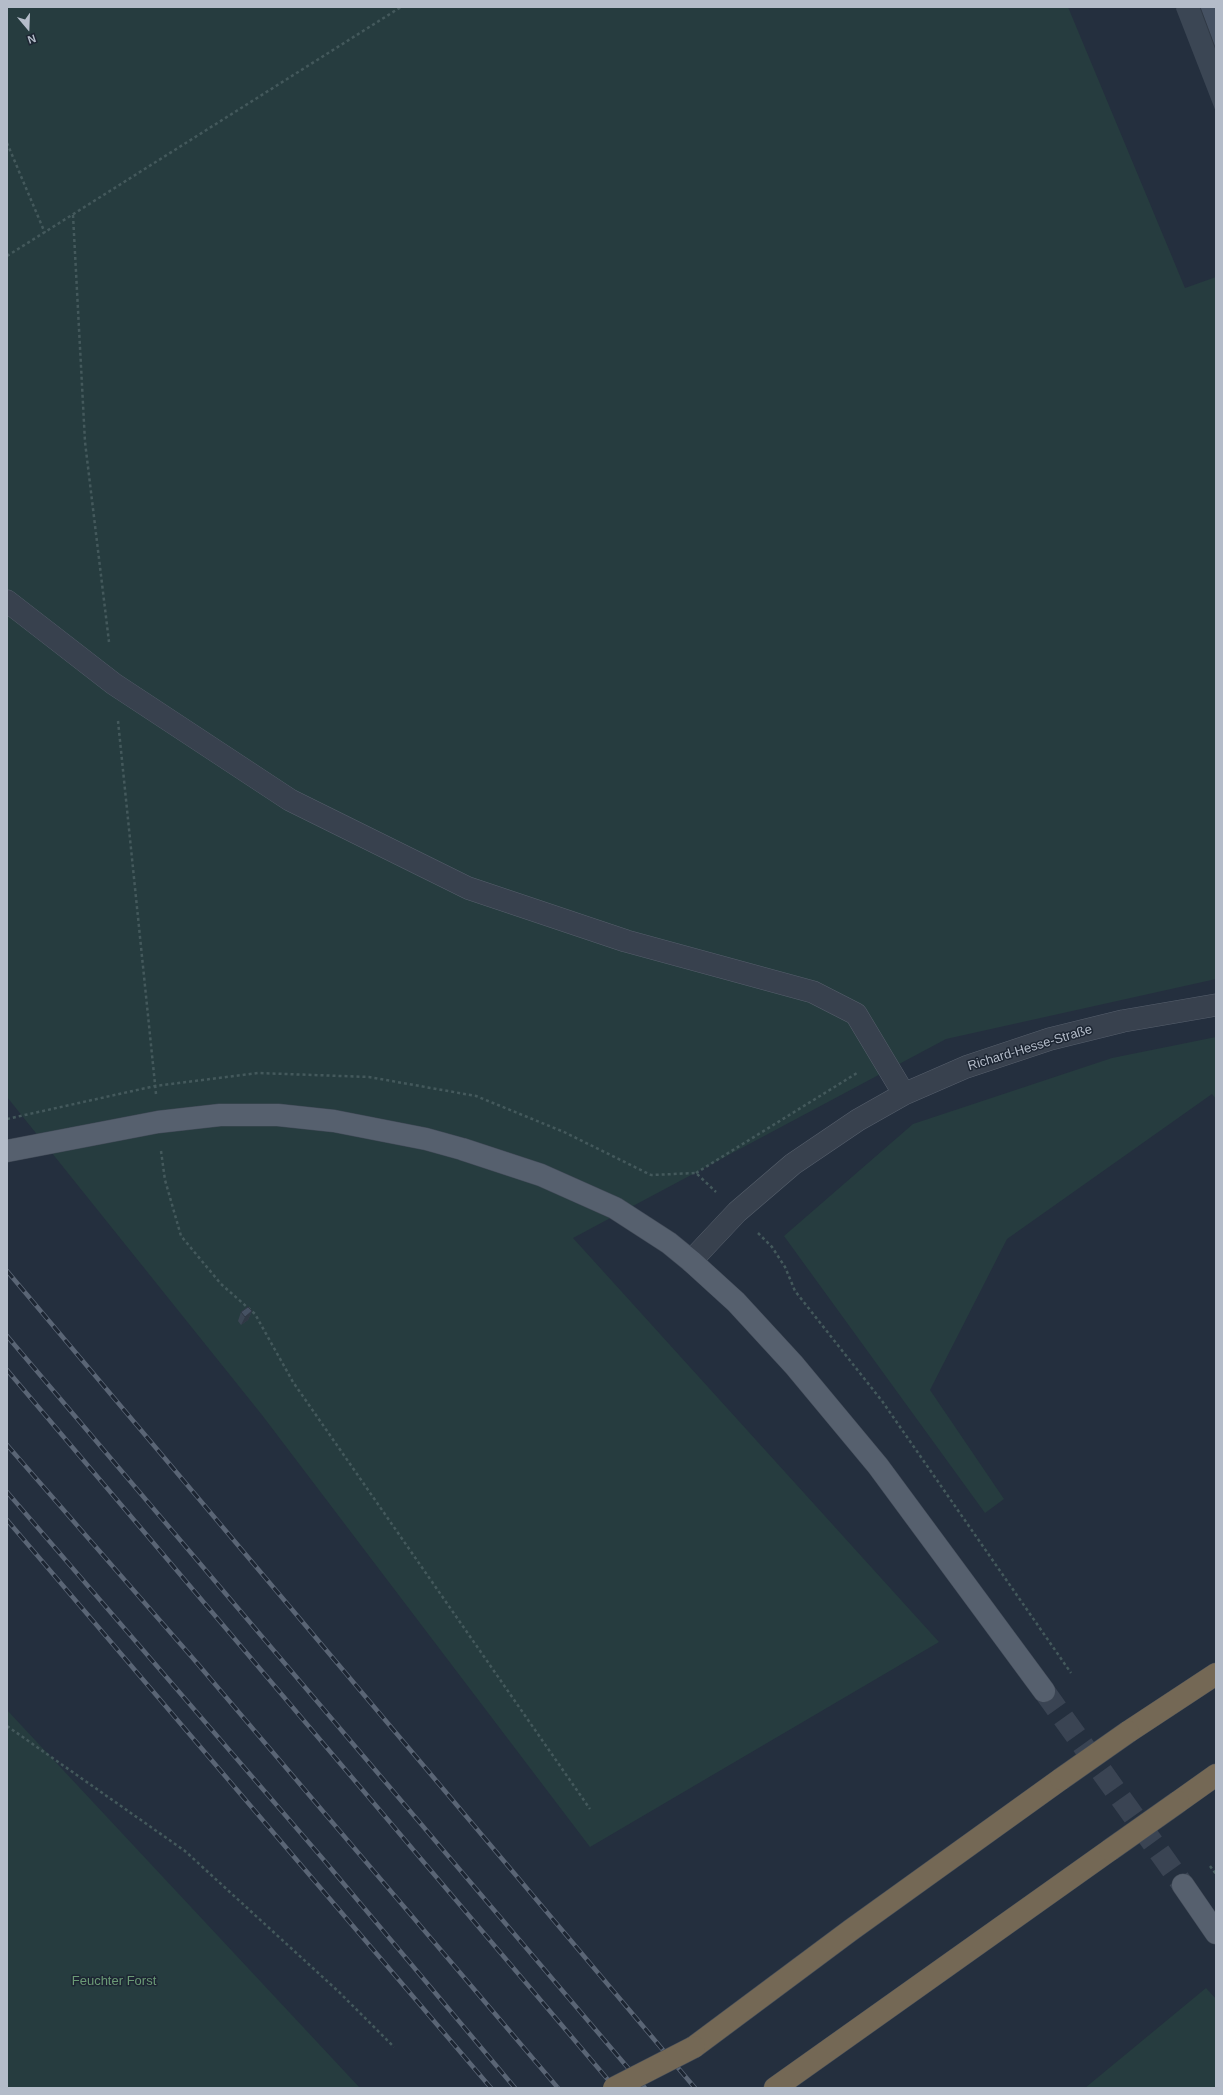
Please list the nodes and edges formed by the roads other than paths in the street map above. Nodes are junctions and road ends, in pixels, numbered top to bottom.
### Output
1 (7, 601) edge
2 (1216, 1005) edge
3 (904, 1094) junction
4 (7, 1151) edge
5 (691, 1261) junction
6 (1216, 1674) edge
7 (1044, 1691) tunnel mouth
8 (1216, 1775) edge
9 (1183, 1886) tunnel mouth
10 (1216, 1933) edge
11 (694, 2047) junction
12 (614, 2088) edge
13 (638, 2088) edge
14 (775, 2088) edge

1 - 3 street
2 - 3 street, Richard-Hesse-Straße
3 - 5 street, Richard-Hesse-Straße
4 - 5 main road
5 - 7 main road
6 - 11 highway, bridge
8 - 14 highway, bridge
9 - 10 main road
11 - 12 highway, bridge
11 - 13 highway, bridge

